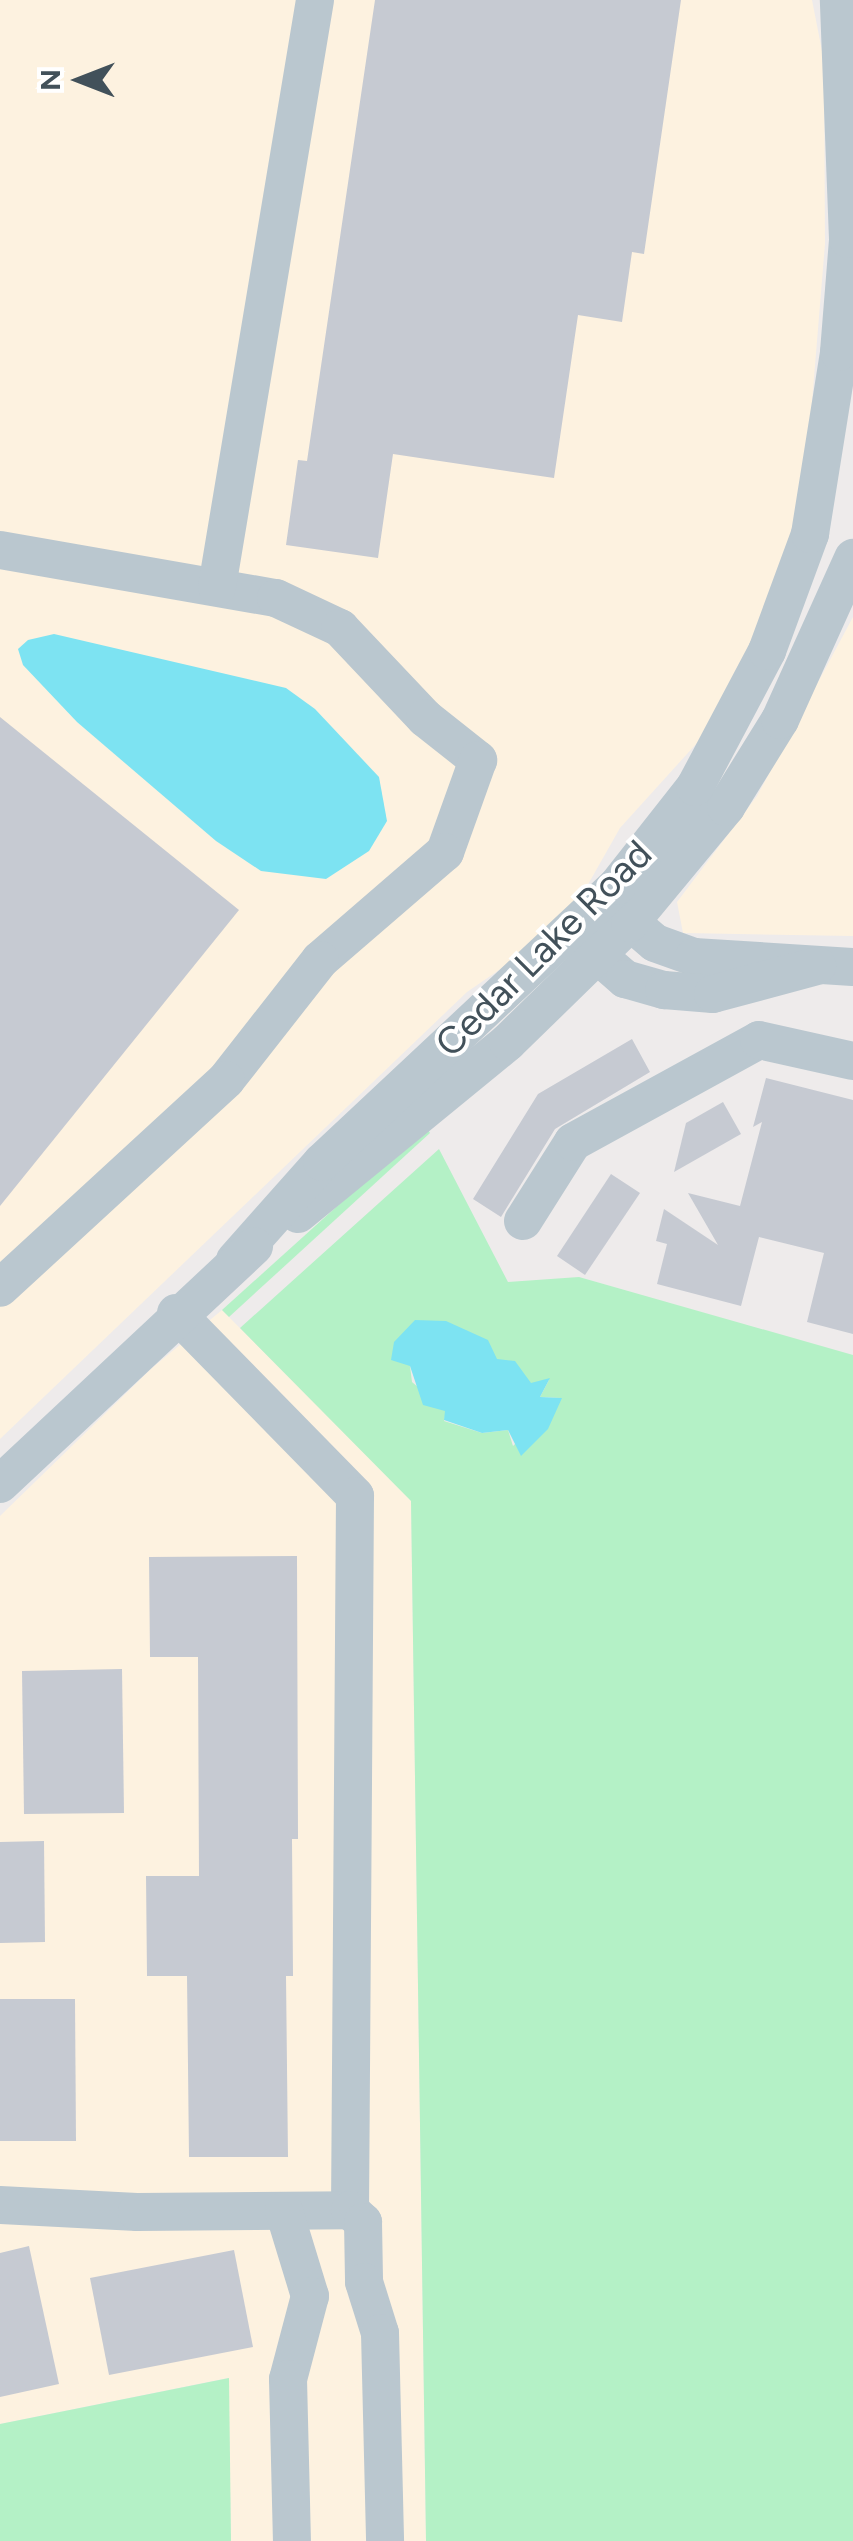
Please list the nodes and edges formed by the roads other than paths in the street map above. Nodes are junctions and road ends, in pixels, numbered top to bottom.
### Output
1 (315, 0) edge
2 (837, 8) edge
3 (843, 410) edge
4 (840, 448) edge
5 (810, 534) junction
6 (0, 550) edge
7 (853, 550) edge
8 (853, 558) edge
9 (216, 587) junction
10 (617, 911) junction
11 (568, 929) junction
12 (598, 957) junction
13 (835, 966) edge
14 (853, 1062) edge
15 (523, 1221) dead end
16 (235, 1260) junction
17 (0, 1288) edge
18 (176, 1314) junction
19 (0, 1484) edge
20 (0, 2204) edge
21 (350, 2210) junction
22 (284, 2211) junction
23 (364, 2282) junction
24 (310, 2296) junction
25 (292, 2541) edge
26 (386, 2541) edge

1 - 9 street
2 - 3 street, Cedar Lake Road
3 - 4 street, Cedar Lake Road
4 - 5 street, Cedar Lake Road
5 - 7 street
5 - 10 street, Cedar Lake Road
6 - 9 street
8 - 10 street, Cedar Lake Road
9 - 17 street
10 - 11 street, Cedar Lake Road
10 - 12 street, Cedar Lake Road
10 - 13 street
11 - 12 street
11 - 16 street, Cedar Lake Road
12 - 13 street
12 - 16 street, Cedar Lake Road
14 - 15 street
16 - 18 street, Cedar Lake Road
18 - 19 street, Cedar Lake Road
18 - 21 street
20 - 22 street
21 - 22 street
21 - 23 street
22 - 24 street
23 - 24 street
23 - 26 street
24 - 25 street

